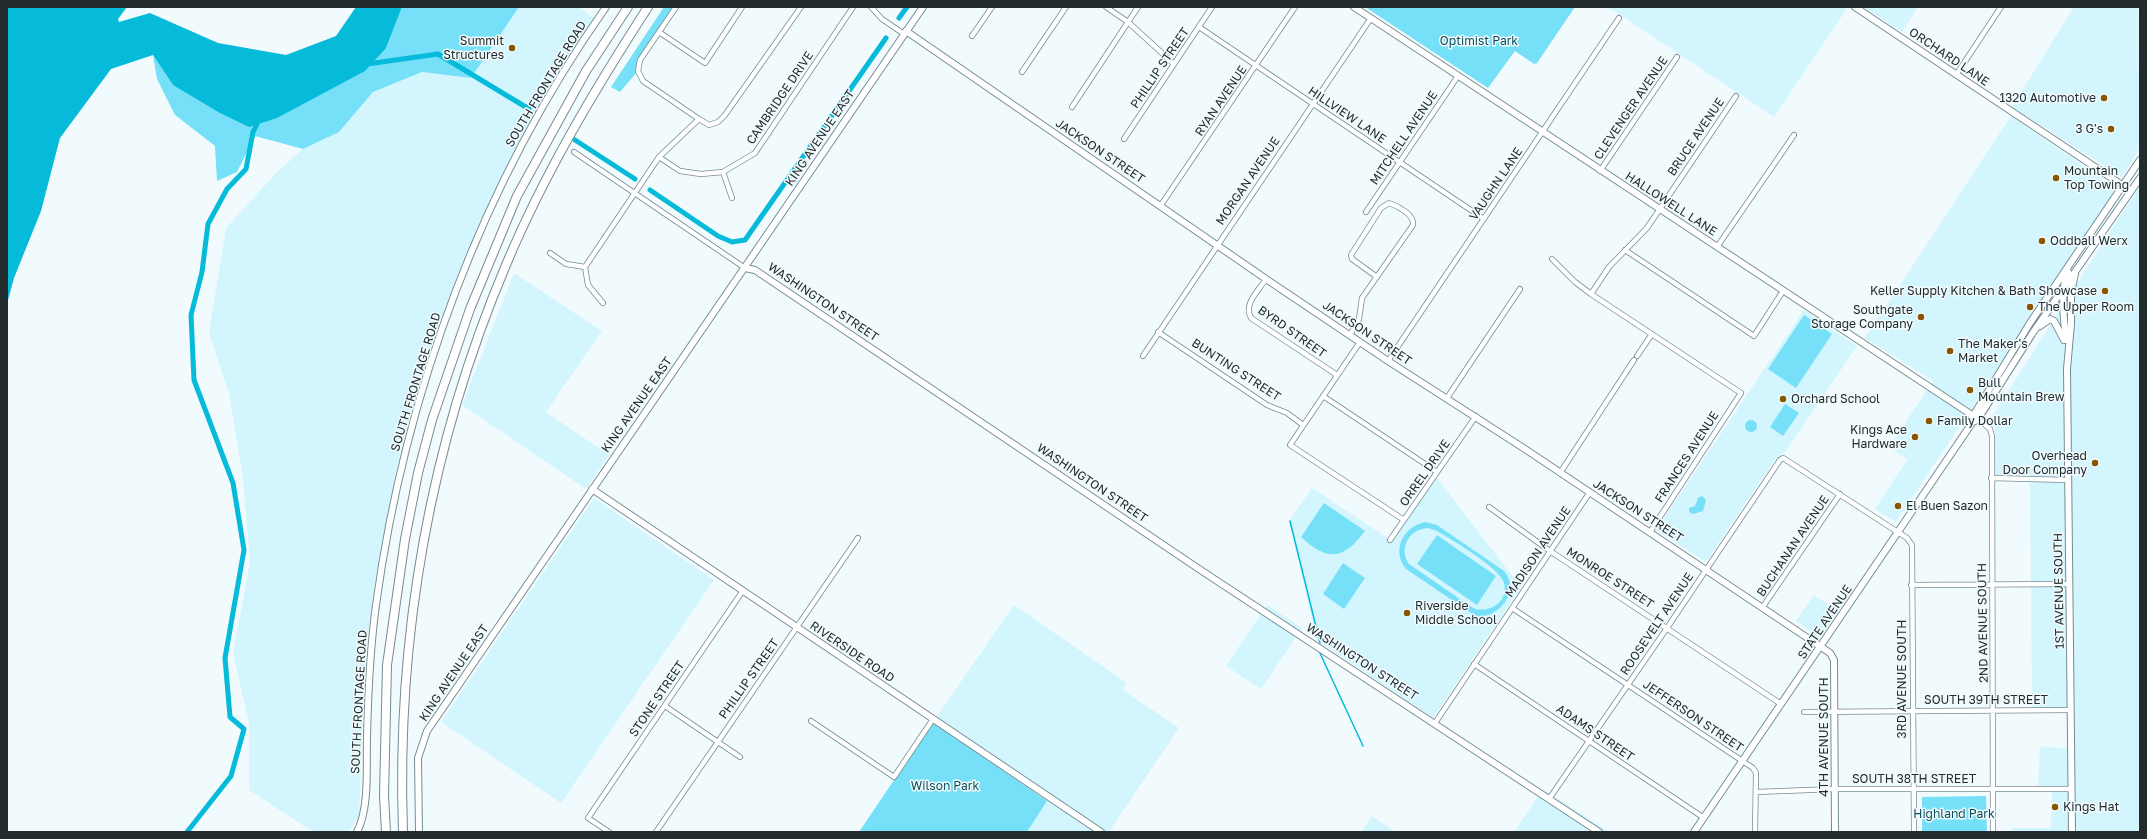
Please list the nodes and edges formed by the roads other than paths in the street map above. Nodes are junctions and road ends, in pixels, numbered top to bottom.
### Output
1 (606, 7) edge
2 (628, 7) edge
3 (648, 7) edge
4 (676, 7) edge
5 (742, 7) edge
6 (801, 7) edge
7 (853, 7) edge
8 (871, 7) edge
9 (922, 7) edge
10 (992, 7) edge
11 (1066, 7) edge
12 (1106, 7) edge
13 (1138, 7) edge
14 (1212, 7) edge
15 (1295, 7) edge
16 (1354, 7) edge
17 (1855, 7) edge
18 (2001, 7) edge
19 (1371, 18) junction
20 (1619, 18) dead end
21 (1128, 22) junction
22 (1199, 27) junction
23 (659, 32) junction
24 (905, 33) junction
25 (972, 36) dead end
26 (1677, 57) dead end
27 (1174, 64) junction
28 (1256, 66) junction
29 (1022, 72) dead end
30 (1956, 75) junction
31 (1458, 76) junction
32 (1736, 96) dead end
33 (1312, 104) junction
34 (787, 106) junction
35 (1072, 107) dead end
36 (791, 110) dead end
37 (699, 119) junction
38 (1543, 132) junction
39 (1794, 135) dead end
40 (1124, 139) dead end
41 (574, 152) dead end
42 (659, 158) junction
43 (2140, 160) edge
44 (1399, 162) junction
45 (1600, 171) junction
46 (723, 172) junction
47 (2140, 178) edge
48 (2123, 186) junction
49 (2131, 192) junction
50 (634, 193) junction
51 (732, 198) dead end
52 (1161, 205) junction
53 (1659, 209) junction
54 (1366, 212) dead end
55 (1484, 219) junction
56 (2096, 226) junction
57 (1218, 244) junction
58 (1717, 247) junction
59 (1625, 250) junction
60 (550, 253) dead end
61 (1552, 259) dead end
62 (585, 267) junction
63 (744, 268) junction
64 (2075, 274) junction
65 (1377, 277) junction
66 (1266, 279) junction
67 (1520, 289) dead end
68 (2064, 289) junction
69 (1783, 291) junction
70 (1591, 294) junction
71 (603, 303) dead end
72 (1158, 332) junction
73 (1652, 334) junction
74 (2032, 334) junction
75 (1350, 335) junction
76 (1360, 342) junction
77 (2068, 349) junction
78 (1143, 356) dead end
79 (1388, 361) junction
80 (1337, 375) junction
81 (1323, 396) junction
82 (1447, 398) junction
83 (1476, 416) junction
84 (1974, 419) junction
85 (1303, 425) junction
86 (1780, 460) joint
87 (1437, 472) junction
88 (1560, 472) junction
89 (1991, 478) junction
90 (2068, 480) junction
91 (592, 490) junction
92 (1590, 492) junction
93 (1840, 494) junction
94 (1489, 507) dead end
95 (1404, 520) junction
96 (1650, 532) junction
97 (1898, 532) junction
98 (858, 538) dead end
99 (1390, 540) dead end
100 (1550, 551) junction
101 (1707, 569) junction
102 (1992, 584) junction
103 (2070, 584) junction
104 (1911, 585) junction
105 (742, 592) junction
106 (1512, 608) junction
107 (1762, 608) junction
108 (797, 628) junction
109 (1667, 628) junction
110 (1821, 647) junction
111 (1474, 664) junction
112 (1628, 685) junction
113 (1782, 704) junction
114 (665, 706) junction
115 (2071, 710) junction
116 (1912, 711) junction
117 (1994, 711) junction
118 (1804, 712) dead end
119 (1834, 712) junction
120 (933, 719) junction
121 (811, 721) dead end
122 (1435, 722) junction
123 (1590, 741) junction
124 (718, 742) junction
125 (740, 757) dead end
126 (1743, 762) junction
127 (1835, 789) junction
128 (1994, 789) junction
129 (2072, 789) junction
130 (1913, 790) junction
131 (1756, 792) junction
132 (1549, 799) junction
133 (1704, 818) junction
134 (357, 832) edge
135 (386, 832) edge
136 (404, 832) edge
137 (419, 832) edge
138 (609, 832) edge
139 (656, 832) edge
140 (1101, 832) edge
141 (1599, 832) edge
142 (1694, 832) edge
143 (1755, 832) edge
144 (1835, 832) edge
145 (1914, 832) edge
146 (1993, 832) edge
147 (2072, 832) edge

1 - 134 street, SOUTH FRONTAGE ROAD
2 - 135 highway
3 - 136 highway
4 - 23 street
5 - 23 street
6 - 37 street
7 - 34 street, CAMBRIDGE DRIVE
8 - 24 street, JACKSON STREET
9 - 24 street, KING AVENUE EAST
10 - 25 street
11 - 29 street
12 - 21 street
13 - 21 street
14 - 22 street, PHILLIP STREET
15 - 28 street, RYAN AVENUE
16 - 19 street, HALLOWELL LANE
17 - 30 street, ORCHARD LANE
18 - 30 street
19 - 31 street, HALLOWELL LANE
19 - 33 street, MORGAN AVENUE
20 - 38 street, VAUGHN LANE
21 - 27 street
21 - 35 street
22 - 27 street, PHILLIP STREET
22 - 28 street, HILLVIEW LANE
23 - 37 street
24 - 52 street, JACKSON STREET
24 - 63 street, KING AVENUE EAST
26 - 45 street, CLEVENGER AVENUE
27 - 40 street, PHILLIP STREET
28 - 33 street, HILLVIEW LANE
28 - 52 street, RYAN AVENUE
30 - 48 street, ORCHARD LANE
31 - 38 street, HALLOWELL LANE
31 - 44 street, MITCHELL AVENUE
32 - 53 street, BRUCE AVENUE
33 - 44 street, HILLVIEW LANE
33 - 57 street, MORGAN AVENUE
34 - 36 street
34 - 46 street, CAMBRIDGE DRIVE
37 - 42 street
38 - 45 street, HALLOWELL LANE
38 - 55 street, VAUGHN LANE
39 - 58 street
41 - 50 street, WASHINGTON STREET
42 - 46 street, CAMBRIDGE DRIVE
42 - 50 street
43 - 48 street, STATE AVENUE
44 - 54 street, MITCHELL AVENUE
44 - 55 street, HILLVIEW LANE
45 - 53 street, HALLOWELL LANE
46 - 51 street
47 - 49 street, STATE AVENUE
48 - 49 street, ORCHARD LANE
48 - 56 street, STATE AVENUE
49 - 64 street, STATE AVENUE
50 - 62 street
50 - 63 street, WASHINGTON STREET
52 - 57 street, JACKSON STREET
53 - 58 street, HALLOWELL LANE
53 - 59 street, BRUCE AVENUE
55 - 79 street, VAUGHN LANE
56 - 68 street, 1ST AVENUE SOUTH
56 - 84 street, STATE AVENUE
57 - 66 street, JACKSON STREET
57 - 72 street, MORGAN AVENUE
58 - 69 street, HALLOWELL LANE
59 - 69 street
59 - 70 street, BRUCE AVENUE
60 - 62 street
61 - 70 street
62 - 71 street
63 - 91 street, KING AVENUE EAST
63 - 122 street, WASHINGTON STREET
64 - 68 street, STATE AVENUE
64 - 77 street, 1ST AVENUE SOUTH
65 - 65 street
65 - 75 street
66 - 75 street, JACKSON STREET
66 - 80 street, BYRD STREET
67 - 82 street
68 - 74 street, STATE AVENUE
68 - 77 street, 1ST AVENUE SOUTH
69 - 84 street, HALLOWELL LANE
70 - 73 street
72 - 78 street, MORGAN AVENUE
72 - 85 street, BUNTING STREET
73 - 88 street
73 - 96 street, FRANCES AVENUE
74 - 77 street
74 - 84 street, STATE AVENUE
75 - 76 street, JACKSON STREET
76 - 79 street, JACKSON STREET
76 - 80 street
77 - 90 street, 1ST AVENUE SOUTH
79 - 82 street, JACKSON STREET
80 - 81 street
81 - 85 street
81 - 87 street
82 - 83 street, JACKSON STREET
83 - 87 street, ORREL DRIVE
83 - 88 street, JACKSON STREET
84 - 89 street, 2ND AVENUE SOUTH
84 - 97 street, STATE AVENUE
85 - 95 street
86 - 93 street, 3RD AVENUE SOUTH
86 - 101 street, ROOSEVELT AVENUE
87 - 95 street, ORREL DRIVE
88 - 92 street, JACKSON STREET
89 - 90 street
89 - 102 street, 2ND AVENUE SOUTH
90 - 103 street, 1ST AVENUE SOUTH
91 - 105 street, RIVERSIDE ROAD
91 - 137 street, KING AVENUE EAST
92 - 96 street, JACKSON STREET
92 - 100 street, MADISON AVENUE
93 - 97 street, 3RD AVENUE SOUTH
93 - 107 street, BUCHANAN AVENUE
94 - 100 street, MONROE STREET
95 - 99 street, ORREL DRIVE
96 - 101 street, JACKSON STREET
97 - 104 street, 3RD AVENUE SOUTH
97 - 110 street, STATE AVENUE
98 - 108 street, PHILLIP STREET
100 - 106 street, MADISON AVENUE
100 - 109 street, MONROE STREET
101 - 107 street, JACKSON STREET
101 - 109 street, ROOSEVELT AVENUE
102 - 103 street
102 - 104 street
102 - 117 street, 2ND AVENUE SOUTH
103 - 115 street, 1ST AVENUE SOUTH
104 - 116 street, 3RD AVENUE SOUTH
105 - 108 street, RIVERSIDE ROAD
105 - 114 street, STONE STREET
106 - 111 street, MADISON AVENUE
106 - 112 street, JEFFERSON STREET
107 - 110 street, JACKSON STREET
108 - 120 street, RIVERSIDE ROAD
108 - 124 street, PHILLIP STREET
109 - 112 street, ROOSEVELT AVENUE
109 - 113 street, MONROE STREET
110 - 113 street, STATE AVENUE
110 - 119 street, 4TH AVENUE SOUTH
111 - 122 street, MADISON AVENUE
111 - 123 street, ADAMS STREET
112 - 123 street, ROOSEVELT AVENUE
112 - 126 street, JEFFERSON STREET
113 - 126 street, STATE AVENUE
114 - 124 street
114 - 138 street, STONE STREET
115 - 117 street, SOUTH 39TH STREET
115 - 129 street, 1ST AVENUE SOUTH
116 - 117 street, SOUTH 39TH STREET
116 - 119 street, SOUTH 39TH STREET
116 - 130 street, 3RD AVENUE SOUTH
117 - 128 street, 2ND AVENUE SOUTH
118 - 119 street, SOUTH 39TH STREET
119 - 127 street, 4TH AVENUE SOUTH
120 - 121 street
120 - 140 street, RIVERSIDE ROAD
122 - 132 street, WASHINGTON STREET
123 - 132 street, ROOSEVELT AVENUE
123 - 133 street, ADAMS STREET
124 - 125 street
124 - 139 street, PHILLIP STREET
126 - 131 street, JEFFERSON STREET
126 - 133 street, STATE AVENUE
127 - 130 street, SOUTH 38TH STREET
127 - 131 street, SOUTH 38TH STREET
127 - 144 street, 4TH AVENUE SOUTH
128 - 129 street, SOUTH 38TH STREET
128 - 130 street, SOUTH 38TH STREET
128 - 146 street, 2ND AVENUE SOUTH
129 - 147 street, 1ST AVENUE SOUTH
130 - 145 street, 3RD AVENUE SOUTH
131 - 143 street, JEFFERSON STREET
132 - 141 street, WASHINGTON STREET
133 - 142 street, STATE AVENUE

